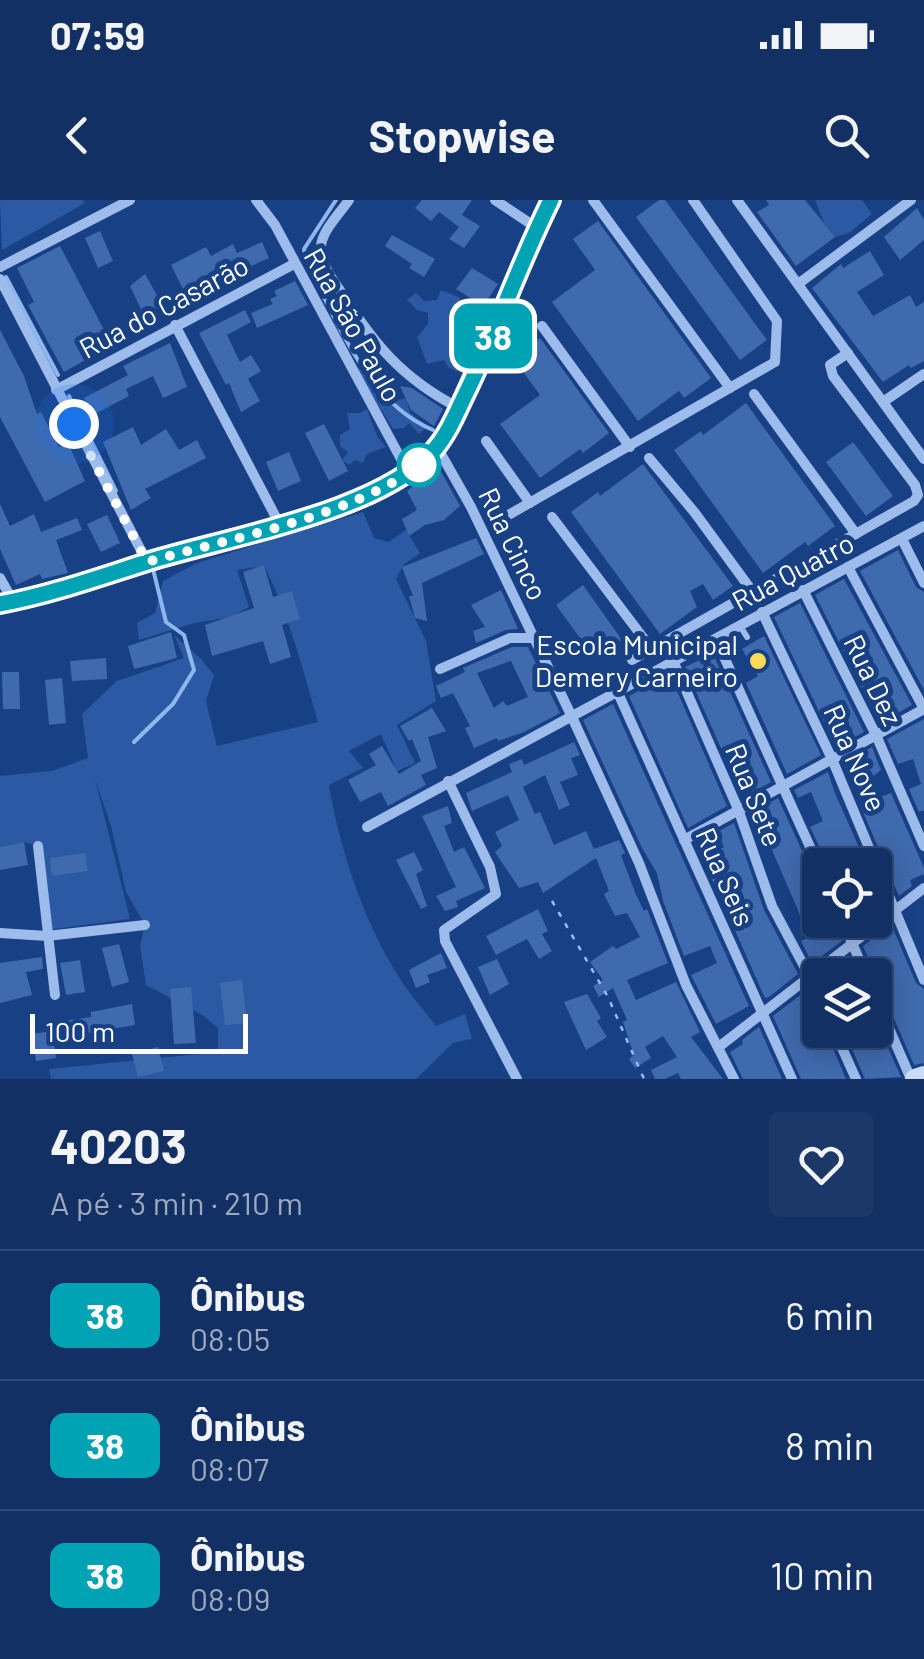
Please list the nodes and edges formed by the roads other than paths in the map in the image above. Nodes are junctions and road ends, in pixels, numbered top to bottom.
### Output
1 (130, 200) edge
2 (256, 200) edge
3 (349, 200) edge
4 (495, 200) edge
5 (551, 200) edge
6 (593, 200) edge
7 (693, 200) edge
8 (737, 200) edge
9 (911, 200) edge
10 (537, 228) junction
11 (294, 264) junction
12 (0, 267) edge
13 (0, 279) edge
14 (798, 284) junction
15 (174, 326) junction
16 (542, 326) dead end
17 (848, 353) junction
18 (924, 374) edge
19 (730, 388) junction
20 (56, 390) junction
21 (754, 394) dead end
22 (883, 402) junction
23 (459, 408) junction
24 (486, 441) dead end
25 (437, 446) junction
26 (630, 447) junction
27 (649, 458) dead end
28 (924, 459) edge
29 (409, 473) junction
30 (530, 502) junction
31 (552, 517) dead end
32 (505, 518) dead end
33 (280, 526) junction
34 (924, 526) edge
35 (856, 534) junction
36 (902, 540) junction
37 (147, 562) junction
38 (848, 568) junction
39 (0, 578) edge
40 (924, 583) edge
41 (803, 590) junction
42 (752, 591) junction
43 (6, 603) edge
44 (762, 612) junction
45 (740, 626) junction
46 (747, 637) dead end
47 (533, 638) junction
48 (716, 639) junction
49 (650, 647) junction
50 (632, 660) dead end
51 (674, 663) junction
52 (440, 669) dead end
53 (618, 693) junction
54 (924, 709) edge
55 (572, 717) junction
56 (876, 735) junction
57 (832, 759) junction
58 (448, 781) junction
59 (784, 786) junction
60 (738, 808) junction
61 (367, 827) dead end
62 (684, 840) junction
63 (38, 846) dead end
64 (924, 846) edge
65 (811, 848) edge
66 (924, 888) edge
67 (896, 909) junction
68 (146, 925) dead end
69 (0, 933) edge
70 (47, 936) junction
71 (850, 938) edge
72 (852, 944) junction
73 (834, 958) edge
74 (858, 958) edge
75 (802, 960) edge
76 (924, 980) edge
77 (802, 983) edge
78 (55, 995) dead end
79 (762, 1016) junction
80 (892, 1033) edge
81 (720, 1046) junction
82 (842, 1048) edge
83 (924, 1076) edge
84 (518, 1079) edge
85 (734, 1079) edge
86 (792, 1079) edge
87 (856, 1079) edge
88 (913, 1079) edge

1 - 12 street
2 - 11 street, Rua São Paulo
3 - 23 street
4 - 10 street
5 - 10 main road
6 - 19 street
7 - 19 street
8 - 14 street
9 - 14 street
10 - 23 main road
11 - 15 street, Rua do Casarão
11 - 29 street, Rua São Paulo
13 - 20 street
14 - 17 street
15 - 20 street, Rua do Casarão
15 - 33 street
16 - 26 street
17 - 22 street
17 - 35 street
18 - 22 street
19 - 26 street
20 - 37 street
21 - 35 street
22 - 28 street
23 - 25 main road
24 - 30 street
25 - 29 main road
25 - 47 street, Rua Cinco
26 - 30 street
27 - 42 street
29 - 33 main road
30 - 32 street
31 - 49 street
33 - 37 main road
34 - 36 street, Rua Quatro
35 - 42 street
36 - 38 street, Rua Quatro
36 - 40 street
37 - 43 main road
38 - 41 street, Rua Quatro
38 - 54 street
39 - 43 street
41 - 44 street, Rua Quatro
41 - 56 street, Rua Dez
42 - 49 street
44 - 45 street, Rua Quatro
44 - 57 street, Rua Nove
45 - 46 lane
45 - 48 street, Rua Quatro
47 - 52 street
47 - 55 street, Rua Cinco
48 - 51 street, Rua Quatro
48 - 59 street
49 - 50 street
51 - 53 street, Rua Quatro
51 - 60 street, Rua Sete
53 - 55 street, Rua Quatro
53 - 62 street, Rua Seis
54 - 56 street
55 - 58 street, Rua Quatro
55 - 81 street, Rua Cinco
56 - 57 street
56 - 64 street, Rua Dez
57 - 59 street
57 - 67 street, Rua Nove
58 - 61 street, Rua Quatro
58 - 84 street
59 - 60 street
59 - 65 street
60 - 62 street
60 - 75 street, Rua Sete
62 - 79 street, Rua Seis
63 - 70 street
66 - 67 street
67 - 72 street
67 - 76 street, Rua Nove
68 - 70 street
69 - 70 street
70 - 78 street
71 - 72 street
72 - 73 street
72 - 74 street
77 - 79 street
79 - 81 street
79 - 86 street, Rua Seis
80 - 88 street
81 - 85 street
82 - 87 street
83 - 88 main road

